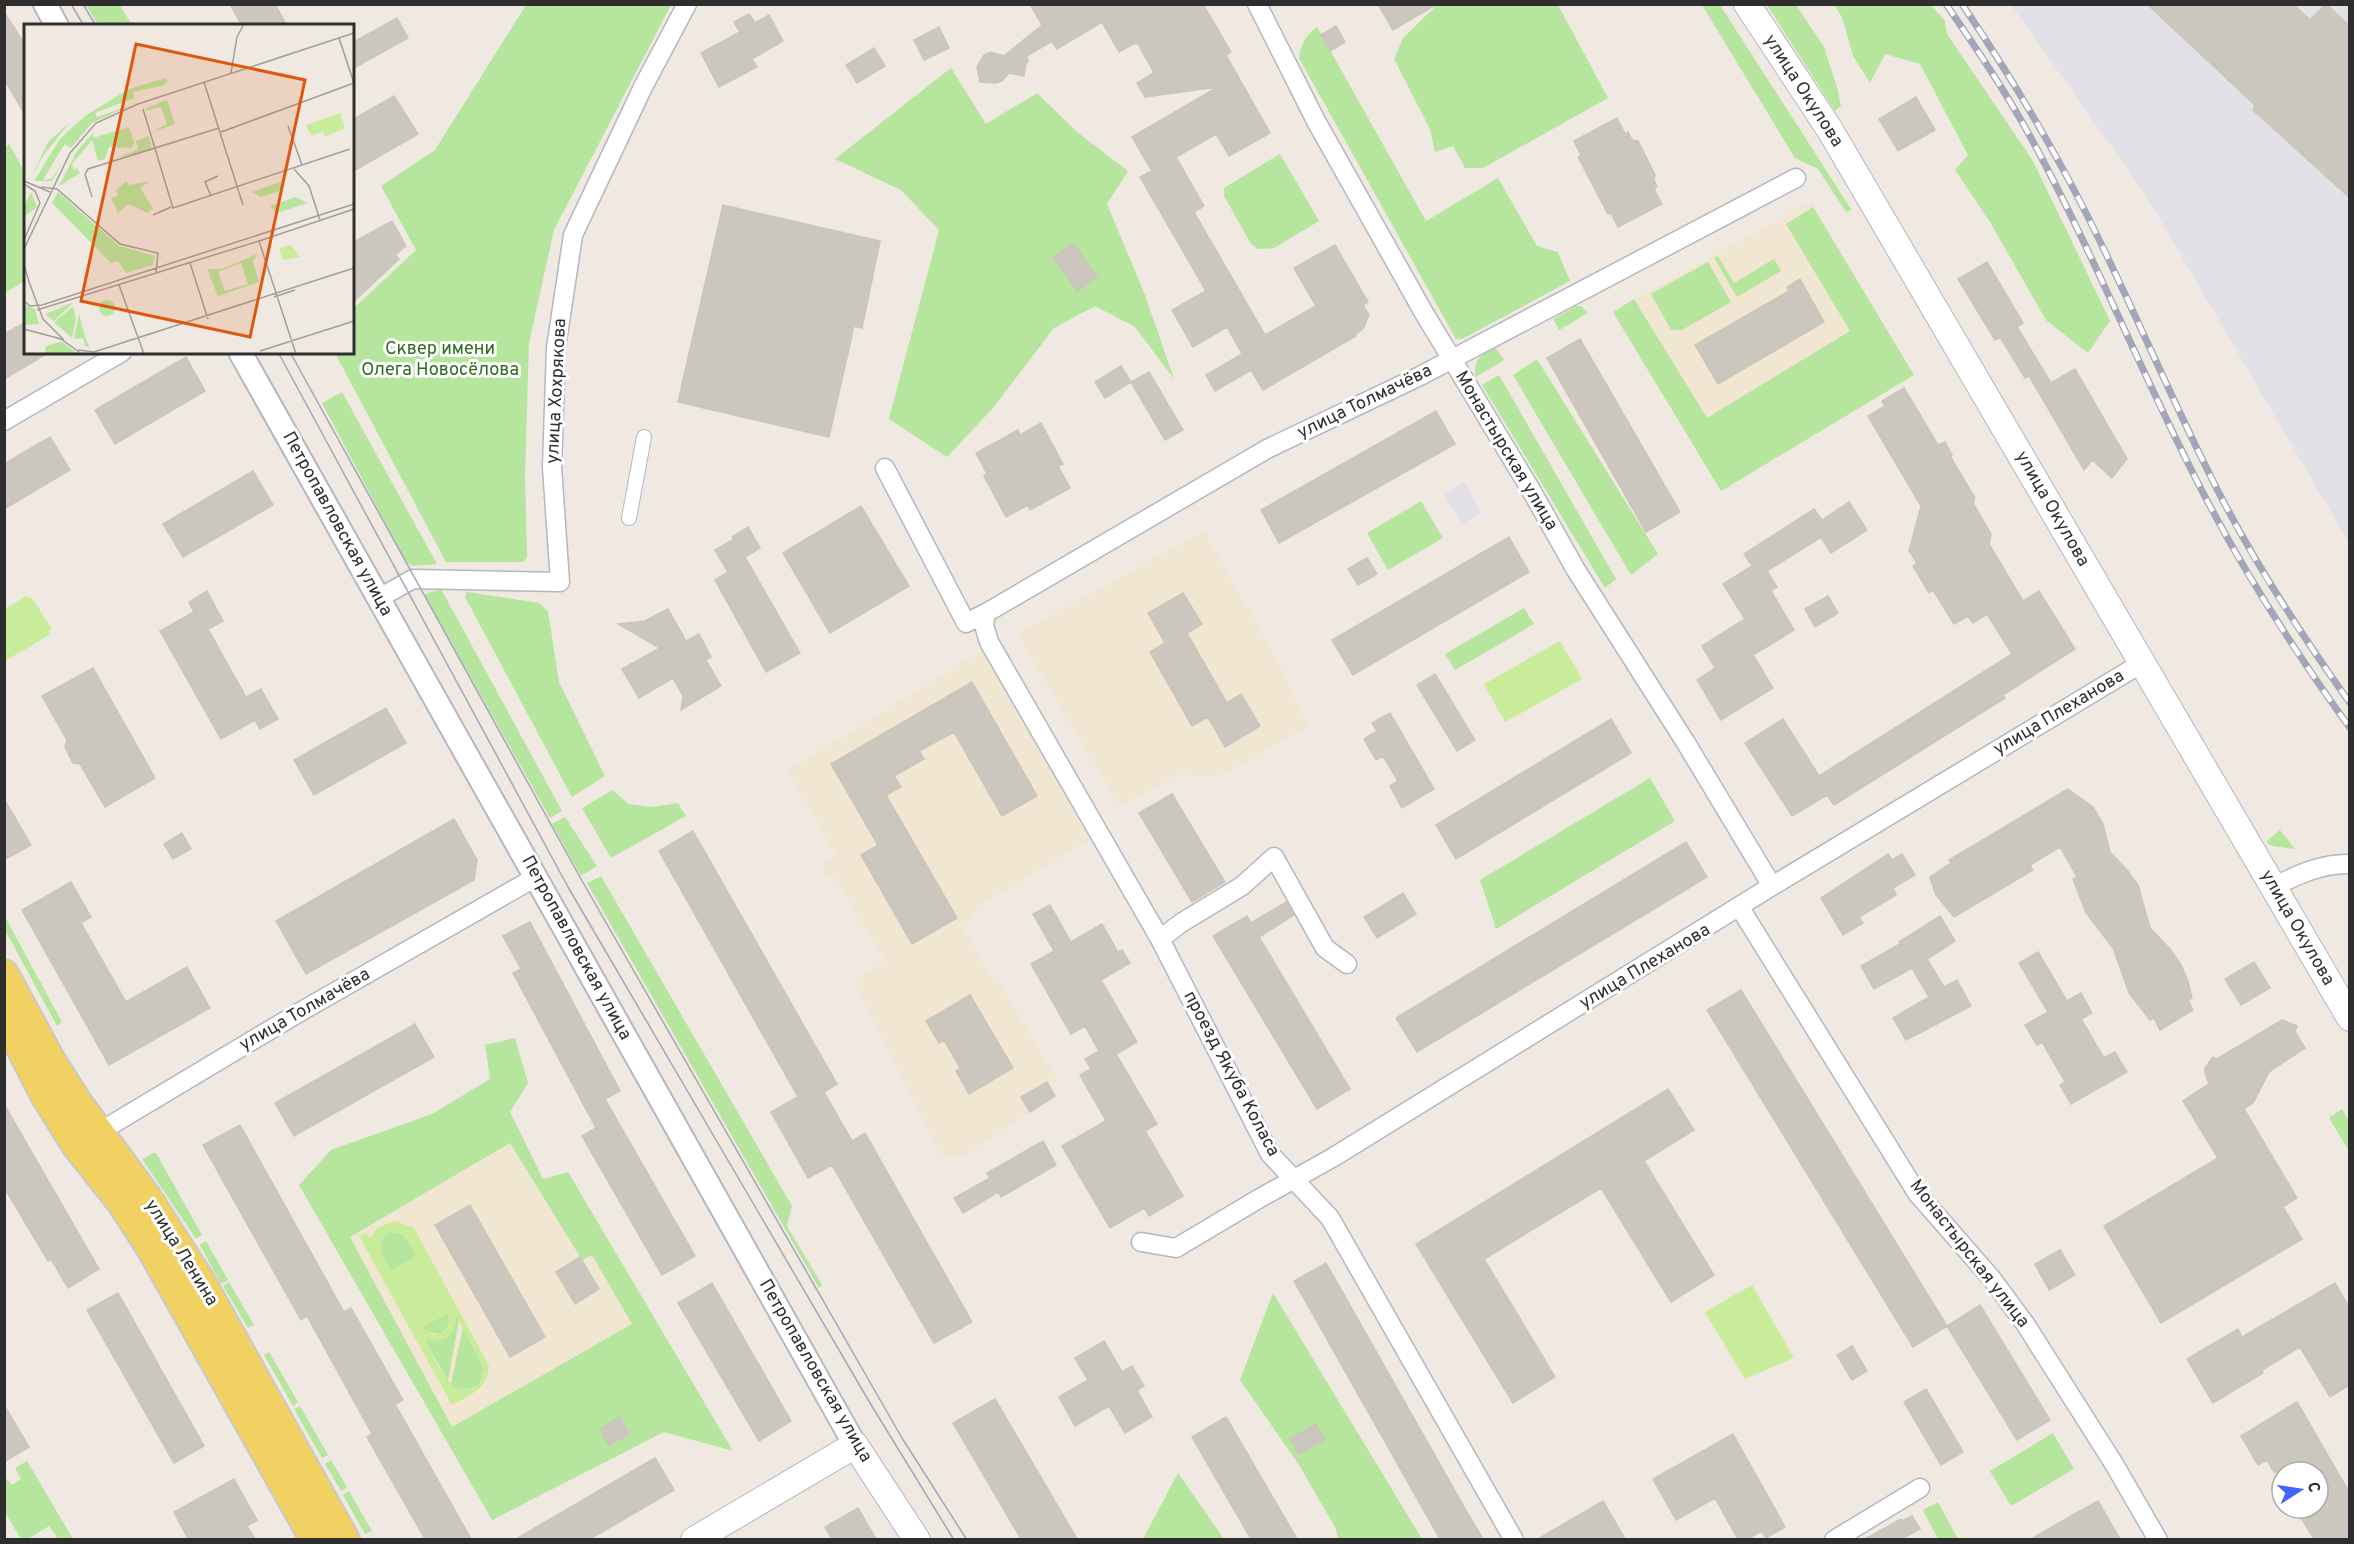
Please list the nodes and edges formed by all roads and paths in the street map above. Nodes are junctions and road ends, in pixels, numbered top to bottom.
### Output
1 (45, 4) edge
2 (687, 4) edge
3 (1257, 4) edge
4 (1747, 4) edge
5 (56, 24) edge
6 (1796, 178) dead end
7 (119, 354) edge
8 (241, 354) edge
9 (1452, 359) junction
10 (4, 422) edge
11 (644, 437) dead end
12 (885, 468) dead end
13 (629, 518) dead end
14 (379, 598) junction
15 (986, 613) junction
16 (2142, 663) junction
17 (2349, 864) edge
18 (536, 878) junction
19 (1772, 886) junction
20 (2272, 887) junction
21 (1740, 908) junction
22 (1160, 939) junction
23 (1347, 964) dead end
24 (4, 974) edge
25 (4, 1015) edge
26 (2349, 1018) edge
27 (88, 1138) junction
28 (1294, 1180) junction
29 (1141, 1242) dead end
30 (855, 1445) junction
31 (1920, 1488) dead end
32 (315, 1539) edge
33 (345, 1539) edge
34 (694, 1539) edge
35 (917, 1539) edge
36 (1514, 1539) edge
37 (1834, 1539) edge
38 (2158, 1539) edge

1 - 5 street
2 - 14 street, улица Хохрякова
3 - 9 street, Монастырская улица
4 - 16 main road, улица Окулова
6 - 9 street, улица Толмачёва
7 - 10 street
8 - 14 street, Петропавловская улица
9 - 15 street, улица Толмачёва
9 - 19 street, Монастырская улица
11 - 13 street
12 - 15 street
14 - 18 street, Петропавловская улица
15 - 22 street, проезд Якуба Коласа
16 - 19 street, улица Плеханова
16 - 20 main road, улица Окулова
17 - 20 street
18 - 27 street, улица Толмачёва
18 - 30 street, Петропавловская улица
19 - 21 street, улица Плеханова
20 - 26 main road, улица Окулова
21 - 28 street, улица Плеханова
21 - 38 street, Монастырская улица
22 - 23 street
22 - 28 street, проезд Якуба Коласа
24 - 27 main road, улица Ленина
25 - 27 main road, улица Ленина
27 - 32 main road, улица Ленина
27 - 33 main road, улица Ленина
28 - 29 street, улица Плеханова
28 - 36 street, проезд Якуба Коласа
30 - 34 main road
30 - 35 main road, Петропавловская улица
31 - 37 street

